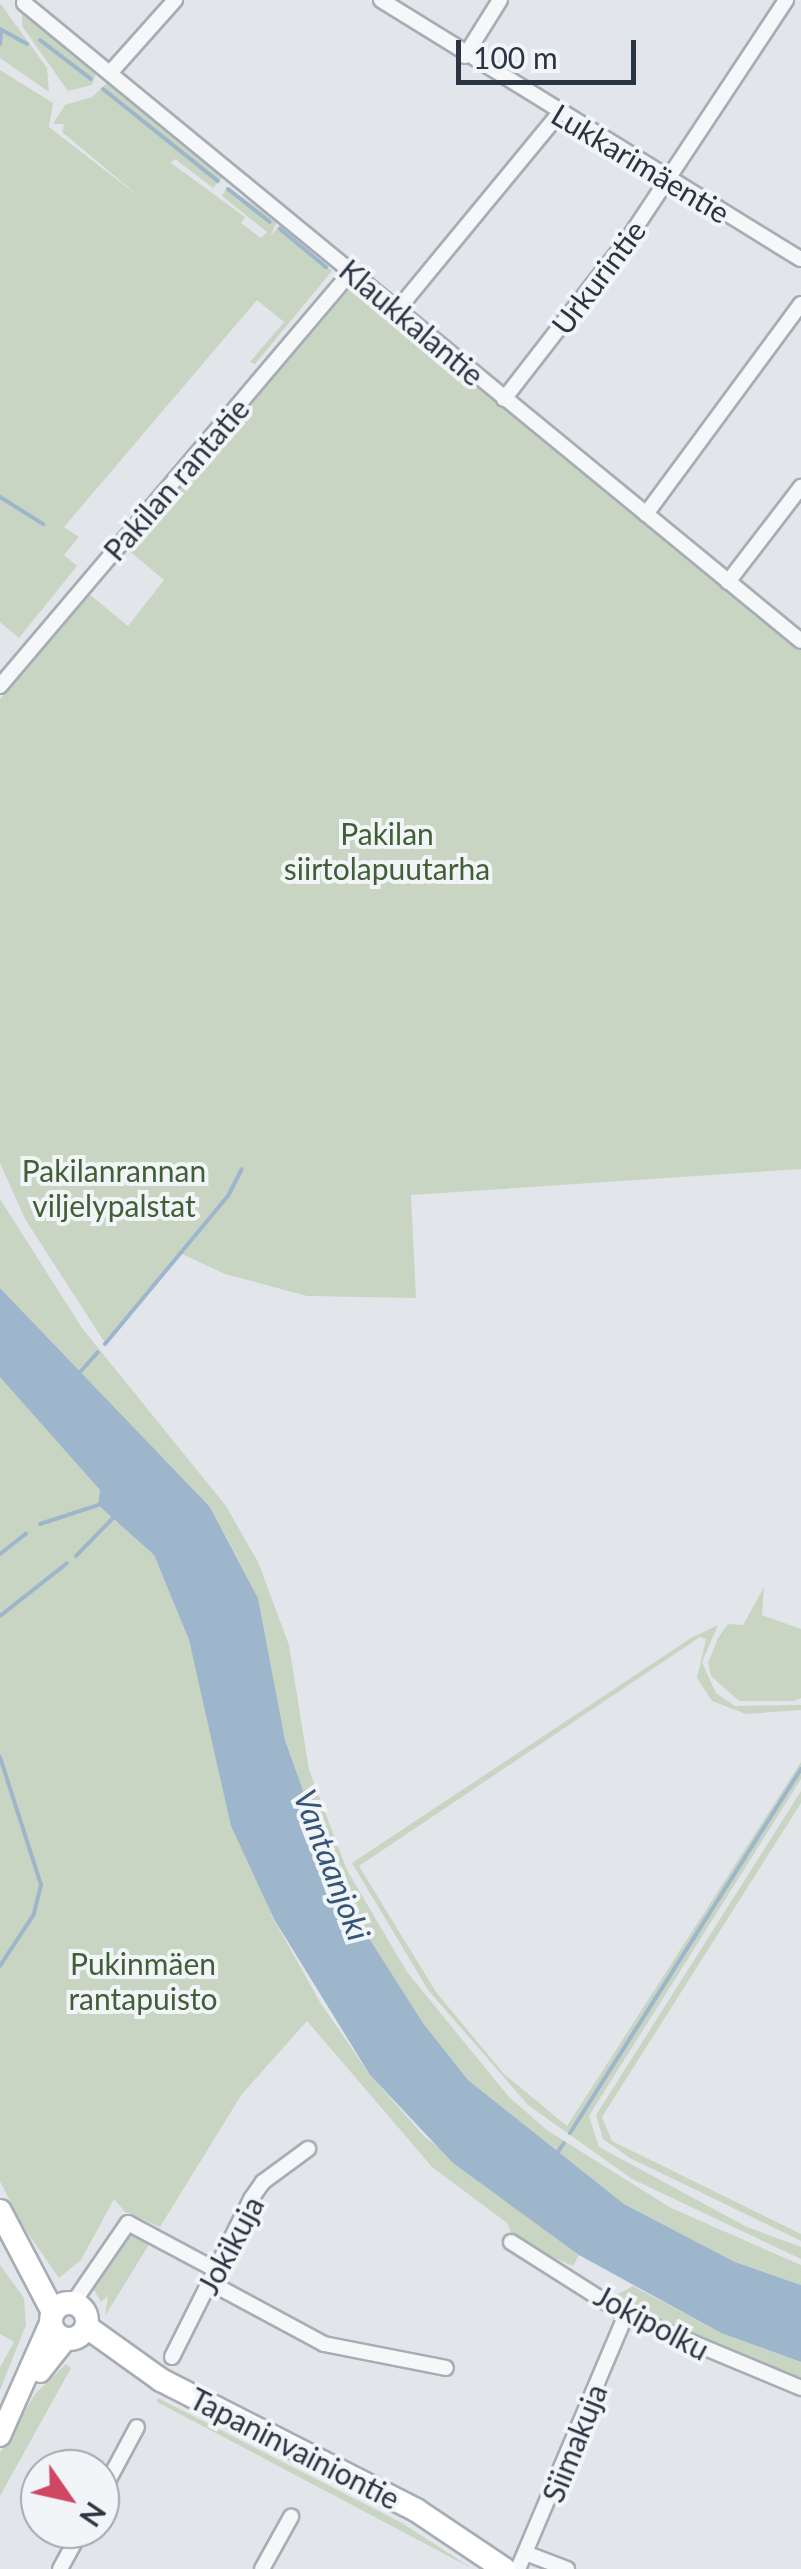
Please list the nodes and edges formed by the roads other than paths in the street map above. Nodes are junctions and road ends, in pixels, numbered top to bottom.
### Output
1 (175, 0) edge
2 (381, 0) edge
3 (500, 0) edge
4 (786, 0) edge
5 (24, 4) dead end
6 (465, 56) junction
7 (110, 73) junction
8 (559, 114) junction
9 (669, 181) junction
10 (801, 259) edge
11 (352, 272) junction
12 (801, 304) edge
13 (398, 309) junction
14 (504, 399) junction
15 (801, 487) edge
16 (646, 514) junction
17 (728, 582) junction
18 (801, 641) edge
19 (0, 686) edge
20 (308, 2149) dead end
21 (0, 2211) edge
22 (510, 2242) dead end
23 (213, 2276) junction
24 (626, 2316) junction
25 (67, 2320) junction
26 (172, 2357) dead end
27 (446, 2368) dead end
28 (801, 2388) edge
29 (137, 2427) dead end
30 (0, 2436) edge
31 (120, 2459) edge
32 (291, 2517) dead end
33 (528, 2554) junction
34 (262, 2569) edge
35 (479, 2569) edge
36 (504, 2569) edge
37 (518, 2569) edge
38 (568, 2569) edge

1 - 7 street
2 - 6 street, Lukkarimäentie
3 - 6 street
4 - 9 street, Urkurintie
5 - 7 street, Klaukkalantie
6 - 8 street, Lukkarimäentie
7 - 11 street, Klaukkalantie
8 - 9 street, Lukkarimäentie
8 - 13 street
9 - 10 street, Lukkarimäentie
9 - 14 street, Urkurintie
11 - 13 street, Klaukkalantie
11 - 19 street, Pakilan rantatie
12 - 16 street
13 - 14 street, Klaukkalantie
14 - 16 street, Klaukkalantie
15 - 17 street
16 - 17 street, Klaukkalantie
17 - 18 street, Klaukkalantie
20 - 23 street, Jokikuja
21 - 25 main road
22 - 24 street, Jokipolku
23 - 25 street
23 - 26 street, Jokikuja
23 - 27 street
24 - 28 street, Jokipolku
24 - 33 street, Siimakuja
25 - 30 main road
25 - 35 main road, Tapaninvainiontie
25 - 36 main road, Tapaninvainiontie
29 - 31 street
32 - 34 street
33 - 37 street, Siimakuja
33 - 38 street

